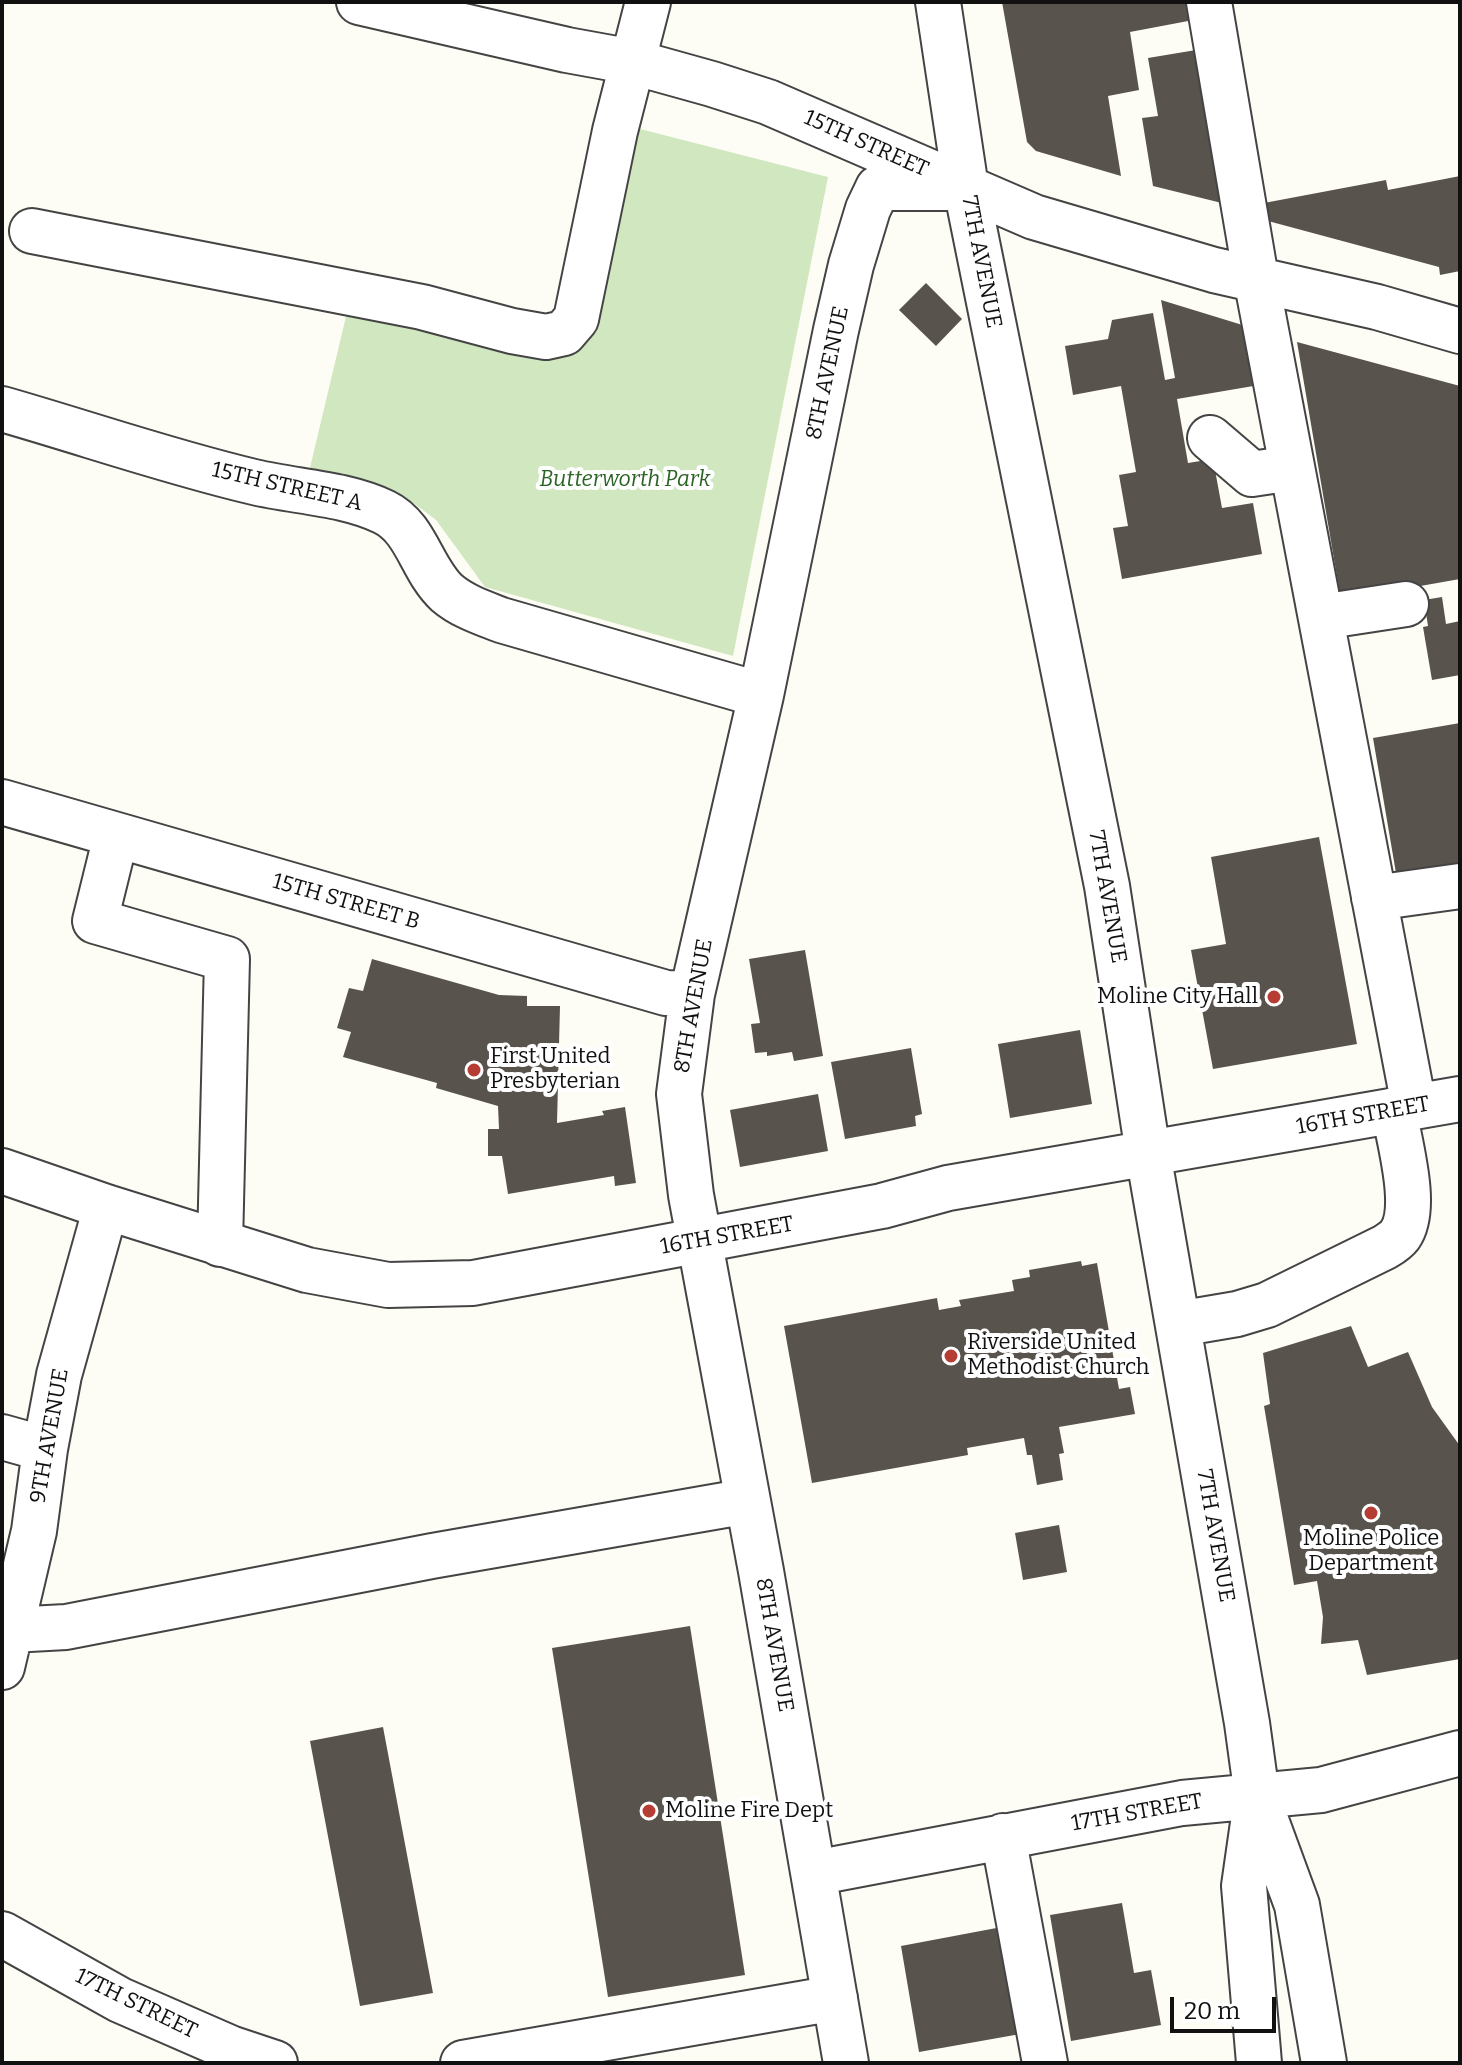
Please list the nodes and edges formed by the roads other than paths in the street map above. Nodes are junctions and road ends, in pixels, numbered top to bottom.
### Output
1 (359, 2) edge
2 (648, 2) edge
3 (938, 2) edge
4 (1209, 2) edge
5 (633, 62) junction
6 (966, 188) junction
7 (32, 231) dead end
8 (1256, 278) junction
9 (1460, 331) edge
10 (2, 409) edge
11 (1210, 438) dead end
12 (1292, 468) junction
13 (1406, 604) dead end
14 (1321, 617) junction
15 (761, 695) junction
16 (2, 802) edge
17 (116, 836) junction
18 (1460, 886) edge
19 (1374, 898) junction
20 (692, 994) junction
21 (1460, 1099) edge
22 (1404, 1108) junction
23 (1148, 1153) junction
24 (2, 1171) edge
25 (106, 1207) junction
26 (700, 1241) junction
27 (220, 1244) junction
28 (1178, 1324) junction
29 (2, 1437) edge
30 (45, 1449) junction
31 (748, 1501) junction
32 (6, 1649) edge
33 (1460, 1753) edge
34 (1257, 1796) junction
35 (1003, 1836) junction
36 (814, 1873) junction
37 (2, 1934) edge
38 (835, 1998) junction
39 (275, 2063) edge
40 (463, 2063) edge
41 (846, 2063) edge
42 (1045, 2063) edge
43 (1259, 2063) edge
44 (1324, 2063) edge

1 - 5 street, 15TH STREET
2 - 5 street
3 - 6 street, 7TH AVENUE
4 - 8 street
5 - 6 street, 15TH STREET
5 - 7 street
6 - 8 street, 15TH STREET
6 - 15 street, 8TH AVENUE
6 - 23 street, 7TH AVENUE
8 - 9 street, 15TH STREET
8 - 12 street
10 - 15 street, 15TH STREET A
11 - 12 street
12 - 14 street
13 - 14 street
14 - 19 street
15 - 20 street, 8TH AVENUE
16 - 17 street, 15TH STREET B
17 - 20 street, 15TH STREET B
17 - 27 street
18 - 19 street
19 - 22 street
20 - 26 street, 8TH AVENUE
21 - 22 street, 16TH STREET
22 - 23 street, 16TH STREET
22 - 28 street
23 - 26 street, 16TH STREET
23 - 28 street, 7TH AVENUE
24 - 25 street, 16TH STREET
25 - 27 street, 16TH STREET
25 - 30 street, 9TH AVENUE
26 - 27 street, 16TH STREET
26 - 31 street, 8TH AVENUE
28 - 34 street, 7TH AVENUE
29 - 30 street
30 - 32 street, 9TH AVENUE
31 - 32 street
31 - 36 street, 8TH AVENUE
33 - 34 street, 17TH STREET
34 - 35 street, 17TH STREET
34 - 43 street, 7TH AVENUE
34 - 44 street, 7TH AVENUE
35 - 36 street, 17TH STREET
35 - 42 street
36 - 38 street, 8TH AVENUE
37 - 39 street, 17TH STREET
38 - 40 street
38 - 41 street, 8TH AVENUE

